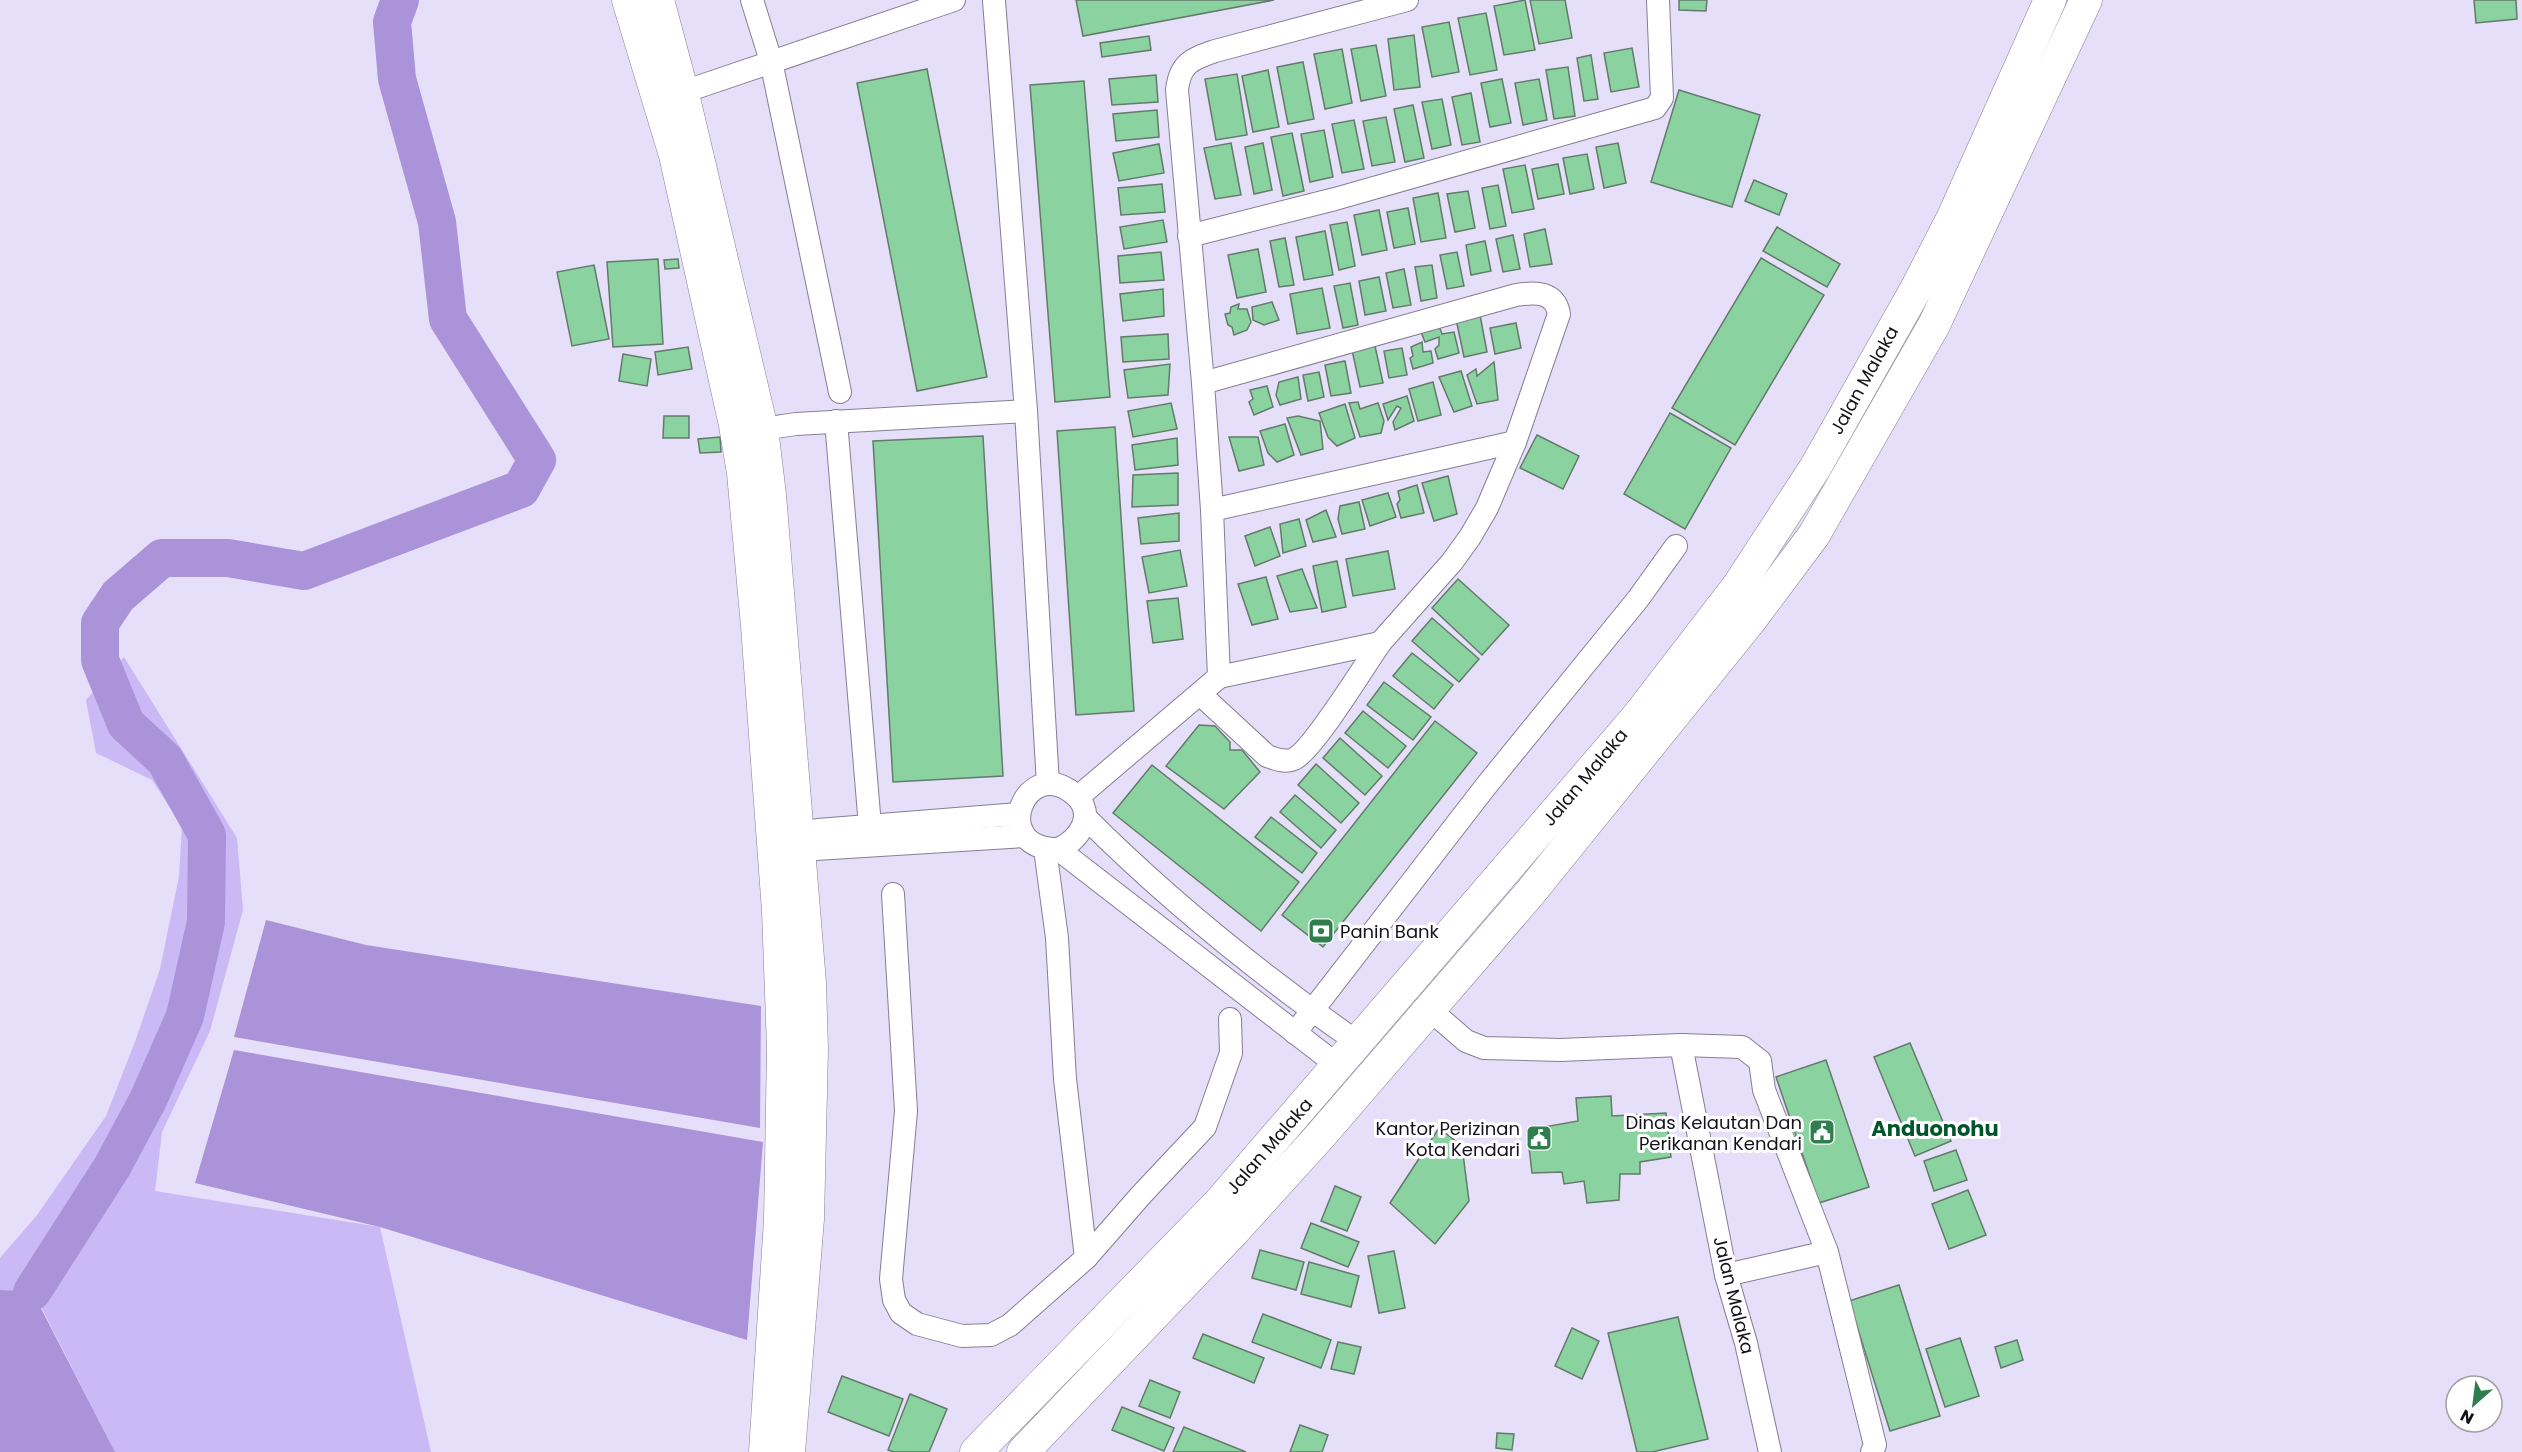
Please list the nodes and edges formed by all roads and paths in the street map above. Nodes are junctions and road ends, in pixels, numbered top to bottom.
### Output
1 (628, 0) edge
2 (658, 0) edge
3 (752, 0) edge
4 (954, 0) edge
5 (995, 0) edge
6 (1407, 0) edge
7 (1659, 0) edge
8 (2050, 0) edge
9 (2086, 0) edge
10 (771, 62) junction
11 (712, 82) dead end
12 (1189, 236) junction
13 (1203, 383) junction
14 (840, 392) dead end
15 (1026, 411) junction
16 (816, 423) junction
17 (762, 429) junction
18 (1515, 442) junction
19 (1212, 510) junction
20 (1676, 546) dead end
21 (1380, 643) junction
22 (1219, 677) junction
23 (1200, 694) junction
24 (1048, 784) junction
25 (1081, 807) junction
26 (1018, 814) junction
27 (857, 834) junction
28 (1024, 836) junction
29 (797, 842) junction
30 (1052, 849) junction
31 (1160, 888) junction
32 (893, 894) dead end
33 (1142, 914) junction
34 (1318, 1014) junction
35 (1230, 1019) dead end
36 (1449, 1027) junction
37 (1350, 1037) junction
38 (1681, 1045) junction
39 (1314, 1047) junction
40 (1827, 1252) junction
41 (1086, 1258) junction
42 (1726, 1275) junction
43 (765, 1452) edge
44 (789, 1452) edge
45 (976, 1452) edge
46 (1023, 1452) edge
47 (1770, 1452) edge
48 (1872, 1452) edge

1 - 29 street
2 - 17 street
3 - 10 street
4 - 10 street
5 - 15 street
6 - 12 street
7 - 12 street
8 - 37 street, Jalan Malaka
9 - 36 street, Jalan Malaka
10 - 11 street
10 - 14 street
12 - 13 street
13 - 18 street
13 - 19 street
15 - 16 street
15 - 24 street
16 - 17 street
16 - 27 street
17 - 29 street
18 - 19 street
18 - 21 street
19 - 22 street
20 - 34 street
21 - 22 street
21 - 23 street
22 - 23 street
23 - 25 street
24 - 25 street
24 - 26 street
25 - 30 street
25 - 31 street
26 - 27 street
26 - 28 street
27 - 28 street
27 - 29 street
28 - 30 street
29 - 43 street
29 - 44 street
30 - 33 street
30 - 41 street
31 - 33 street
31 - 34 street
32 - 41 street
33 - 39 street
34 - 37 street
34 - 39 street
35 - 41 street
36 - 38 street
36 - 46 street, Jalan Malaka
37 - 39 street, Jalan Malaka
38 - 40 street
38 - 42 street, Jalan Malaka
39 - 45 street, Jalan Malaka
40 - 42 street
40 - 48 street
42 - 47 street, Jalan Malaka

